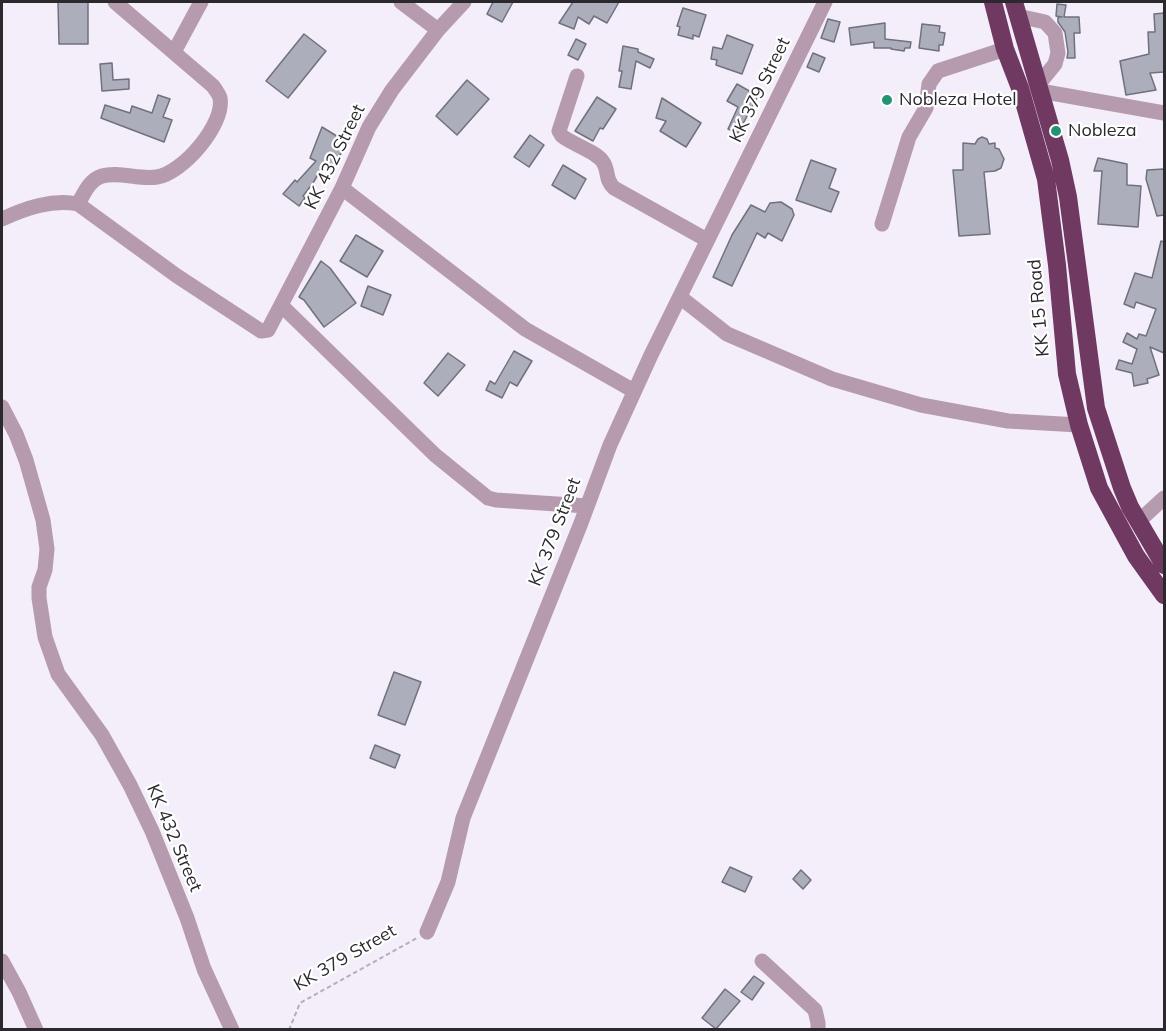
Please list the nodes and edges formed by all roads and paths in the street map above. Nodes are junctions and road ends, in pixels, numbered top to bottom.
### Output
1 (116, 2) edge
2 (201, 2) edge
3 (401, 2) edge
4 (464, 2) edge
5 (825, 2) edge
6 (993, 2) edge
7 (1016, 9) edge
8 (438, 30) junction
9 (1005, 49) junction
10 (174, 52) junction
11 (576, 76) dead end
12 (1039, 88) junction
13 (1164, 113) edge
14 (342, 188) junction
15 (78, 204) junction
16 (2, 219) edge
17 (882, 224) dead end
18 (707, 240) junction
19 (680, 297) junction
20 (282, 306) junction
21 (634, 391) junction
22 (2, 407) edge
23 (1079, 425) junction
24 (1164, 498) edge
25 (587, 506) junction
26 (1139, 521) junction
27 (1164, 565) edge
28 (1164, 595) edge
29 (427, 932) joint
30 (2, 961) edge
31 (762, 962) dead end
32 (36, 1029) edge
33 (232, 1029) edge
34 (289, 1029) edge
35 (818, 1029) edge

1 - 10 street
2 - 10 street
3 - 8 street
4 - 8 street, KK 432 Street
5 - 18 street, KK 379 Street
6 - 9 highway, KK 15 Road
7 - 12 highway
7 - 12 street
8 - 14 street, KK 432 Street
9 - 17 street
9 - 23 highway, KK 15 Road
10 - 15 street
11 - 18 street
12 - 13 street
12 - 26 highway
14 - 20 street, KK 432 Street
14 - 21 street
15 - 16 street
15 - 20 street, KK 432 Street
18 - 19 street, KK 379 Street
19 - 21 street, KK 379 Street
19 - 23 street
20 - 25 street
21 - 25 street, KK 379 Street
22 - 33 street, KK 432 Street
23 - 28 highway, KK 15 Road
24 - 26 street
25 - 29 street, KK 379 Street
26 - 27 highway
29 - 34 path, KK 379 Street
30 - 32 street
31 - 35 street

